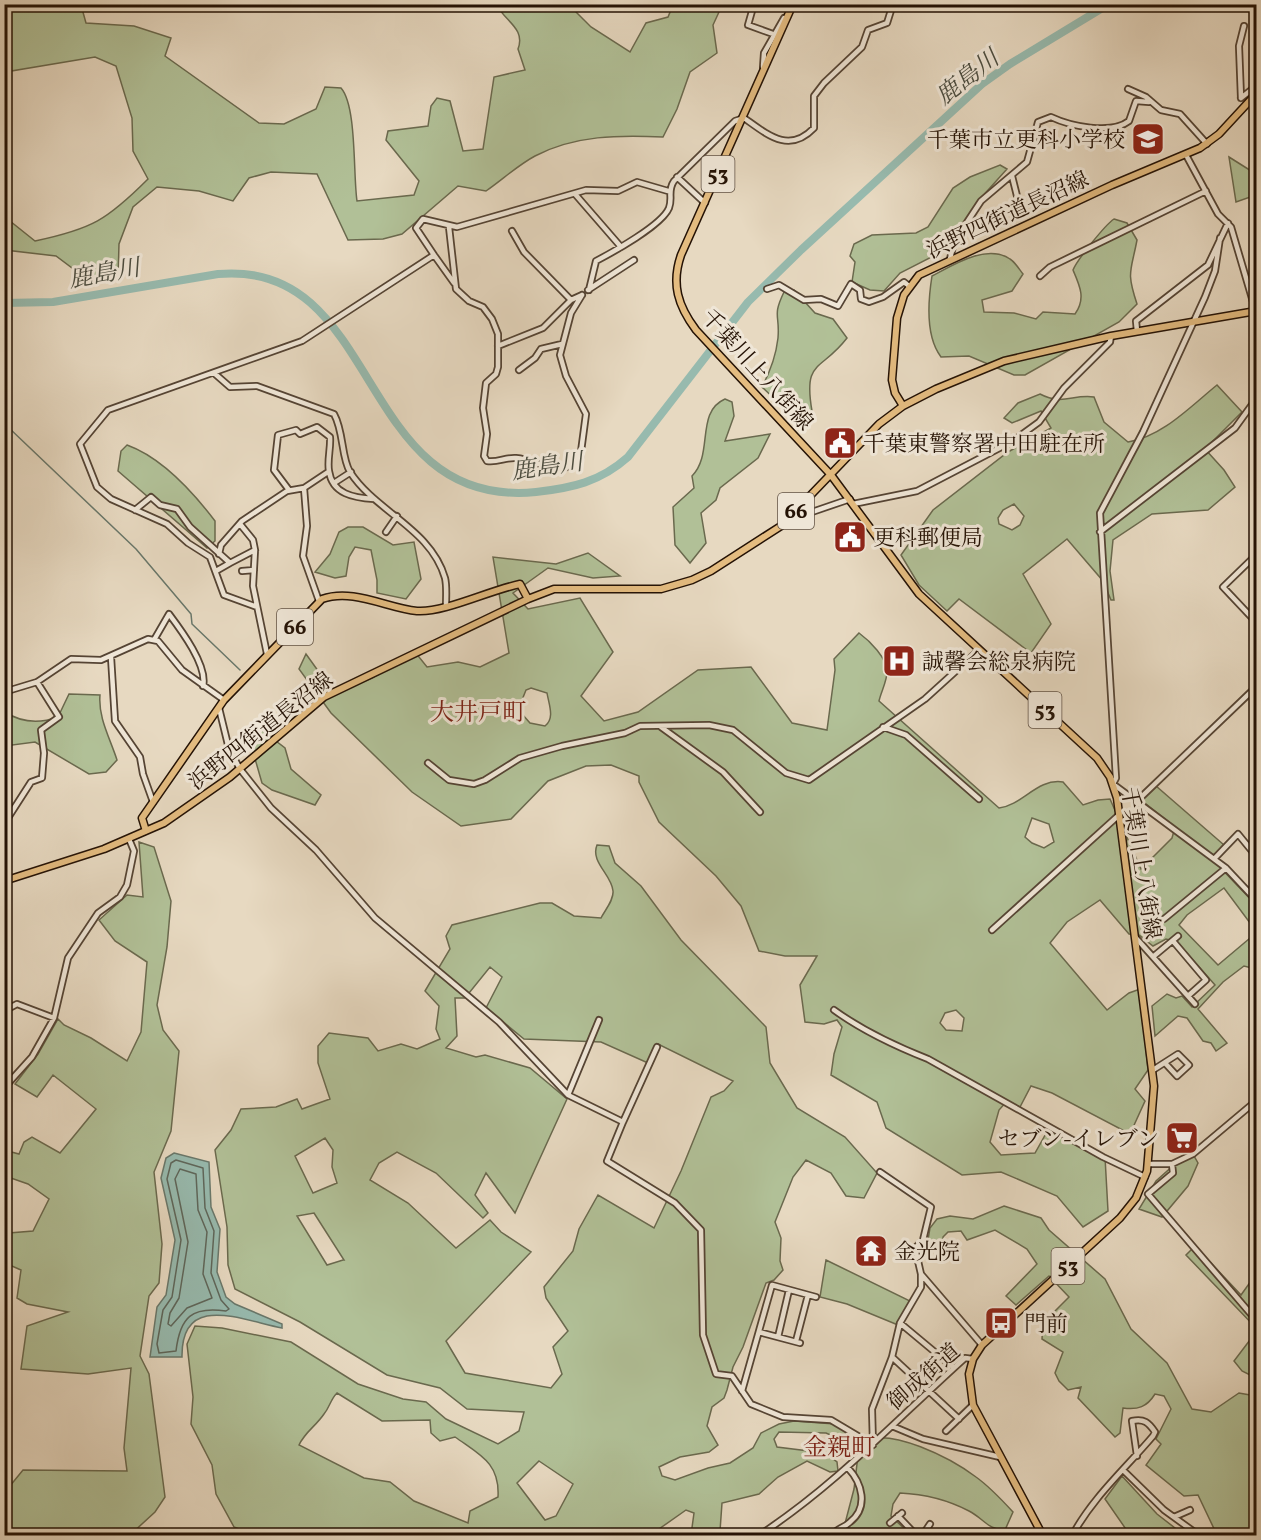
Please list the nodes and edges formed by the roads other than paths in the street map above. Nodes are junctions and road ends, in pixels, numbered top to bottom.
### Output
1 (754, 4) edge
2 (856, 4) edge
3 (873, 4) edge
4 (886, 4) edge
5 (893, 6) edge
6 (792, 7) edge
7 (1244, 26) dead end
8 (773, 34) junction
9 (762, 76) junction
10 (1257, 86) edge
11 (1128, 88) dead end
12 (1257, 94) edge
13 (1149, 102) junction
14 (744, 118) junction
15 (1207, 144) junction
16 (1186, 155) junction
17 (1012, 176) junction
18 (677, 177) junction
19 (668, 191) junction
20 (1206, 191) junction
21 (575, 194) junction
22 (1018, 200) dead end
23 (705, 203) junction
24 (1228, 223) junction
25 (449, 227) junction
26 (512, 231) dead end
27 (1220, 238) junction
28 (621, 247) junction
29 (434, 255) junction
30 (951, 259) junction
31 (634, 260) dead end
32 (1040, 276) dead end
33 (454, 283) junction
34 (909, 286) junction
35 (767, 289) dead end
36 (589, 290) junction
37 (582, 295) junction
38 (571, 300) junction
39 (1256, 312) edge
40 (1193, 323) junction
41 (1137, 331) junction
42 (1111, 336) junction
43 (562, 344) junction
44 (498, 346) junction
45 (519, 370) dead end
46 (214, 373) junction
47 (1257, 399) edge
48 (903, 406) junction
49 (328, 472) junction
50 (351, 472) junction
51 (831, 475) junction
52 (334, 483) junction
53 (304, 488) junction
54 (289, 490) junction
55 (374, 500) junction
56 (852, 501) junction
57 (800, 506) junction
58 (135, 510) junction
59 (397, 516) junction
60 (240, 524) junction
61 (386, 532) dead end
62 (1100, 532) junction
63 (255, 550) junction
64 (219, 554) junction
65 (1257, 555) edge
66 (230, 563) junction
67 (254, 570) junction
68 (242, 571) dead end
69 (216, 572) junction
70 (528, 599) junction
71 (319, 601) junction
72 (446, 605) junction
73 (257, 607) junction
74 (1257, 622) edge
75 (154, 640) junction
76 (980, 650) junction
77 (267, 654) junction
78 (111, 657) junction
79 (37, 682) junction
80 (203, 686) junction
81 (1257, 687) edge
82 (4, 692) edge
83 (224, 700) junction
84 (219, 708) junction
85 (883, 727) junction
86 (661, 728) junction
87 (428, 764) dead end
88 (240, 769) junction
89 (1113, 784) junction
90 (979, 800) dead end
91 (1137, 801) junction
92 (153, 802) junction
93 (760, 812) dead end
94 (1119, 815) junction
95 (4, 824) edge
96 (146, 831) junction
97 (129, 839) junction
98 (1257, 856) edge
99 (1214, 859) junction
100 (1226, 868) junction
101 (4, 881) edge
102 (1257, 900) edge
103 (1164, 919) dead end
104 (992, 930) dead end
105 (1178, 936) dead end
106 (1136, 938) junction
107 (1173, 941) junction
108 (1154, 956) junction
109 (1188, 996) junction
110 (1195, 1004) dead end
111 (834, 1010) dead end
112 (4, 1011) edge
113 (54, 1018) junction
114 (599, 1020) dead end
115 (657, 1047) dead end
116 (1165, 1063) junction
117 (1153, 1070) junction
118 (4, 1088) edge
119 (568, 1095) junction
120 (1257, 1101) edge
121 (624, 1122) junction
122 (1148, 1164) junction
123 (1172, 1164) junction
124 (880, 1172) dead end
125 (1145, 1177) junction
126 (919, 1260) junction
127 (921, 1274) junction
128 (930, 1281) junction
129 (789, 1290) junction
130 (808, 1295) junction
131 (816, 1297) dead end
132 (1257, 1320) edge
133 (900, 1323) junction
134 (759, 1332) junction
135 (778, 1337) junction
136 (982, 1345) junction
137 (892, 1357) junction
138 (973, 1359) junction
139 (954, 1368) junction
140 (930, 1390) junction
141 (742, 1391) junction
142 (973, 1406) junction
143 (959, 1419) junction
144 (892, 1426) junction
145 (946, 1431) dead end
146 (873, 1445) junction
147 (1137, 1456) junction
148 (1000, 1457) junction
149 (848, 1468) junction
150 (1123, 1470) junction
151 (1190, 1510) dead end
152 (1174, 1517) junction
153 (890, 1523) dead end
154 (930, 1524) dead end
155 (1199, 1527) dead end
156 (1192, 1529) junction
157 (765, 1534) edge
158 (758, 1536) edge
159 (831, 1536) edge
160 (917, 1536) edge
161 (922, 1536) edge
162 (1043, 1536) edge
163 (1072, 1536) edge
164 (1200, 1536) edge

1 - 8 street
2 - 3 street
4 - 5 street
5 - 14 street
6 - 8 street
6 - 9 main road, 千葉川上八街線 / 53
7 - 10 street
8 - 9 street
9 - 14 main road, 千葉川上八街線 / 53
11 - 13 street
12 - 15 main road, 浜野四街道長沼線
13 - 15 street
13 - 17 street
14 - 18 street
14 - 23 main road, 千葉川上八街線 / 53
15 - 16 main road, 浜野四街道長沼線
16 - 20 street
16 - 30 main road, 浜野四街道長沼線
17 - 22 street
17 - 30 street
18 - 19 street
18 - 23 street
19 - 21 street
19 - 28 street
20 - 24 street
20 - 32 street
21 - 25 street
21 - 28 street
23 - 51 main road, 千葉川上八街線 / 53
24 - 27 street
24 - 39 street
25 - 29 street
25 - 33 street
26 - 38 street
27 - 40 street
27 - 41 street
28 - 36 street
29 - 33 street
29 - 46 street
30 - 34 main road, 浜野四街道長沼線
31 - 36 street
33 - 44 street
34 - 35 street
34 - 48 main road, 浜野四街道長沼線
36 - 37 street
37 - 38 street
37 - 43 street
38 - 44 street
39 - 40 main road, 浜野四街道長沼線 / 66
40 - 41 main road, 浜野四街道長沼線 / 66
40 - 62 street
41 - 42 main road, 浜野四街道長沼線 / 66
42 - 48 main road, 浜野四街道長沼線 / 66
42 - 56 street
43 - 44 street
43 - 45 street
46 - 50 street
46 - 58 street
47 - 62 street
48 - 51 main road, 浜野四街道長沼線 / 66
49 - 52 street
49 - 53 street
49 - 54 street
50 - 52 street
50 - 55 street
51 - 56 main road, 千葉川上八街線 / 53
51 - 57 main road, 浜野四街道長沼線 / 66
52 - 55 street
53 - 54 street
53 - 71 street
54 - 60 street
55 - 59 street
56 - 57 street
56 - 76 main road, 千葉川上八街線 / 53
57 - 70 main road, 浜野四街道長沼線 / 66
58 - 64 street
58 - 69 street
59 - 61 street
59 - 72 street
60 - 63 street
60 - 64 street
62 - 89 street
63 - 66 street
63 - 67 street
64 - 66 street
65 - 74 street
66 - 69 street
67 - 68 street
67 - 73 street
69 - 73 street
70 - 72 main road, 66
70 - 88 main road, 浜野四街道長沼線 / 66
71 - 72 main road, 66
71 - 77 main road, 浜野四街道長沼線 / 66
73 - 77 street
75 - 78 street
75 - 80 street
75 - 80 street
76 - 85 street
76 - 89 main road, 千葉川上八街線 / 53
77 - 83 main road, 浜野四街道長沼線 / 66
78 - 79 street
78 - 92 street
79 - 82 street
79 - 95 street
80 - 83 street
81 - 91 street
83 - 84 main road, 浜野四街道長沼線 / 66
84 - 88 street
84 - 92 main road, 浜野四街道長沼線 / 66
85 - 86 street
85 - 90 street
86 - 87 street
86 - 93 street
88 - 96 main road, 浜野四街道長沼線
88 - 119 street
89 - 91 street
89 - 94 main road, 千葉川上八街線 / 53
91 - 99 street
92 - 96 main road, 浜野四街道長沼線 / 66
94 - 104 street
94 - 106 main road, 千葉川上八街線 / 53
96 - 97 main road, 浜野四街道長沼線
97 - 101 main road, 浜野四街道長沼線
97 - 113 street
98 - 99 street
99 - 100 street
100 - 102 street
100 - 103 street
105 - 107 street
106 - 108 street
106 - 117 main road, 千葉川上八街線 / 53
107 - 108 street
107 - 109 street
108 - 109 street
109 - 110 street
111 - 125 street
112 - 113 street
113 - 118 street
114 - 119 street
115 - 121 street
116 - 116 street
116 - 117 street
117 - 122 main road, 千葉川上八街線 / 53
119 - 121 street
120 - 123 street
121 - 141 street
122 - 123 street
122 - 125 main road, 御成街道 / 53
123 - 132 street
124 - 126 street
125 - 136 main road, 御成街道 / 53
126 - 127 street
126 - 128 street
127 - 128 street
127 - 133 street
128 - 136 street
129 - 130 street
129 - 134 street
129 - 135 street
130 - 131 street
130 - 135 street
133 - 137 street
133 - 139 street
134 - 135 street
134 - 141 street
136 - 138 main road, 御成街道 / 53
137 - 140 street
137 - 146 street
138 - 139 street, 御成街道
138 - 142 main road, 53
139 - 140 street, 御成街道
140 - 143 street
140 - 144 street, 御成街道
141 - 146 street
142 - 143 street
142 - 148 main road, 53
143 - 145 street
144 - 146 street, 御成街道
144 - 148 street
146 - 149 street, 御成街道
147 - 147 street
147 - 150 street
148 - 162 main road, 53
149 - 157 street, 御成街道
149 - 159 street
150 - 152 street
150 - 163 street
151 - 152 street
152 - 156 street
153 - 160 street
154 - 161 street
155 - 156 street
156 - 164 street
157 - 158 street, 御成街道

